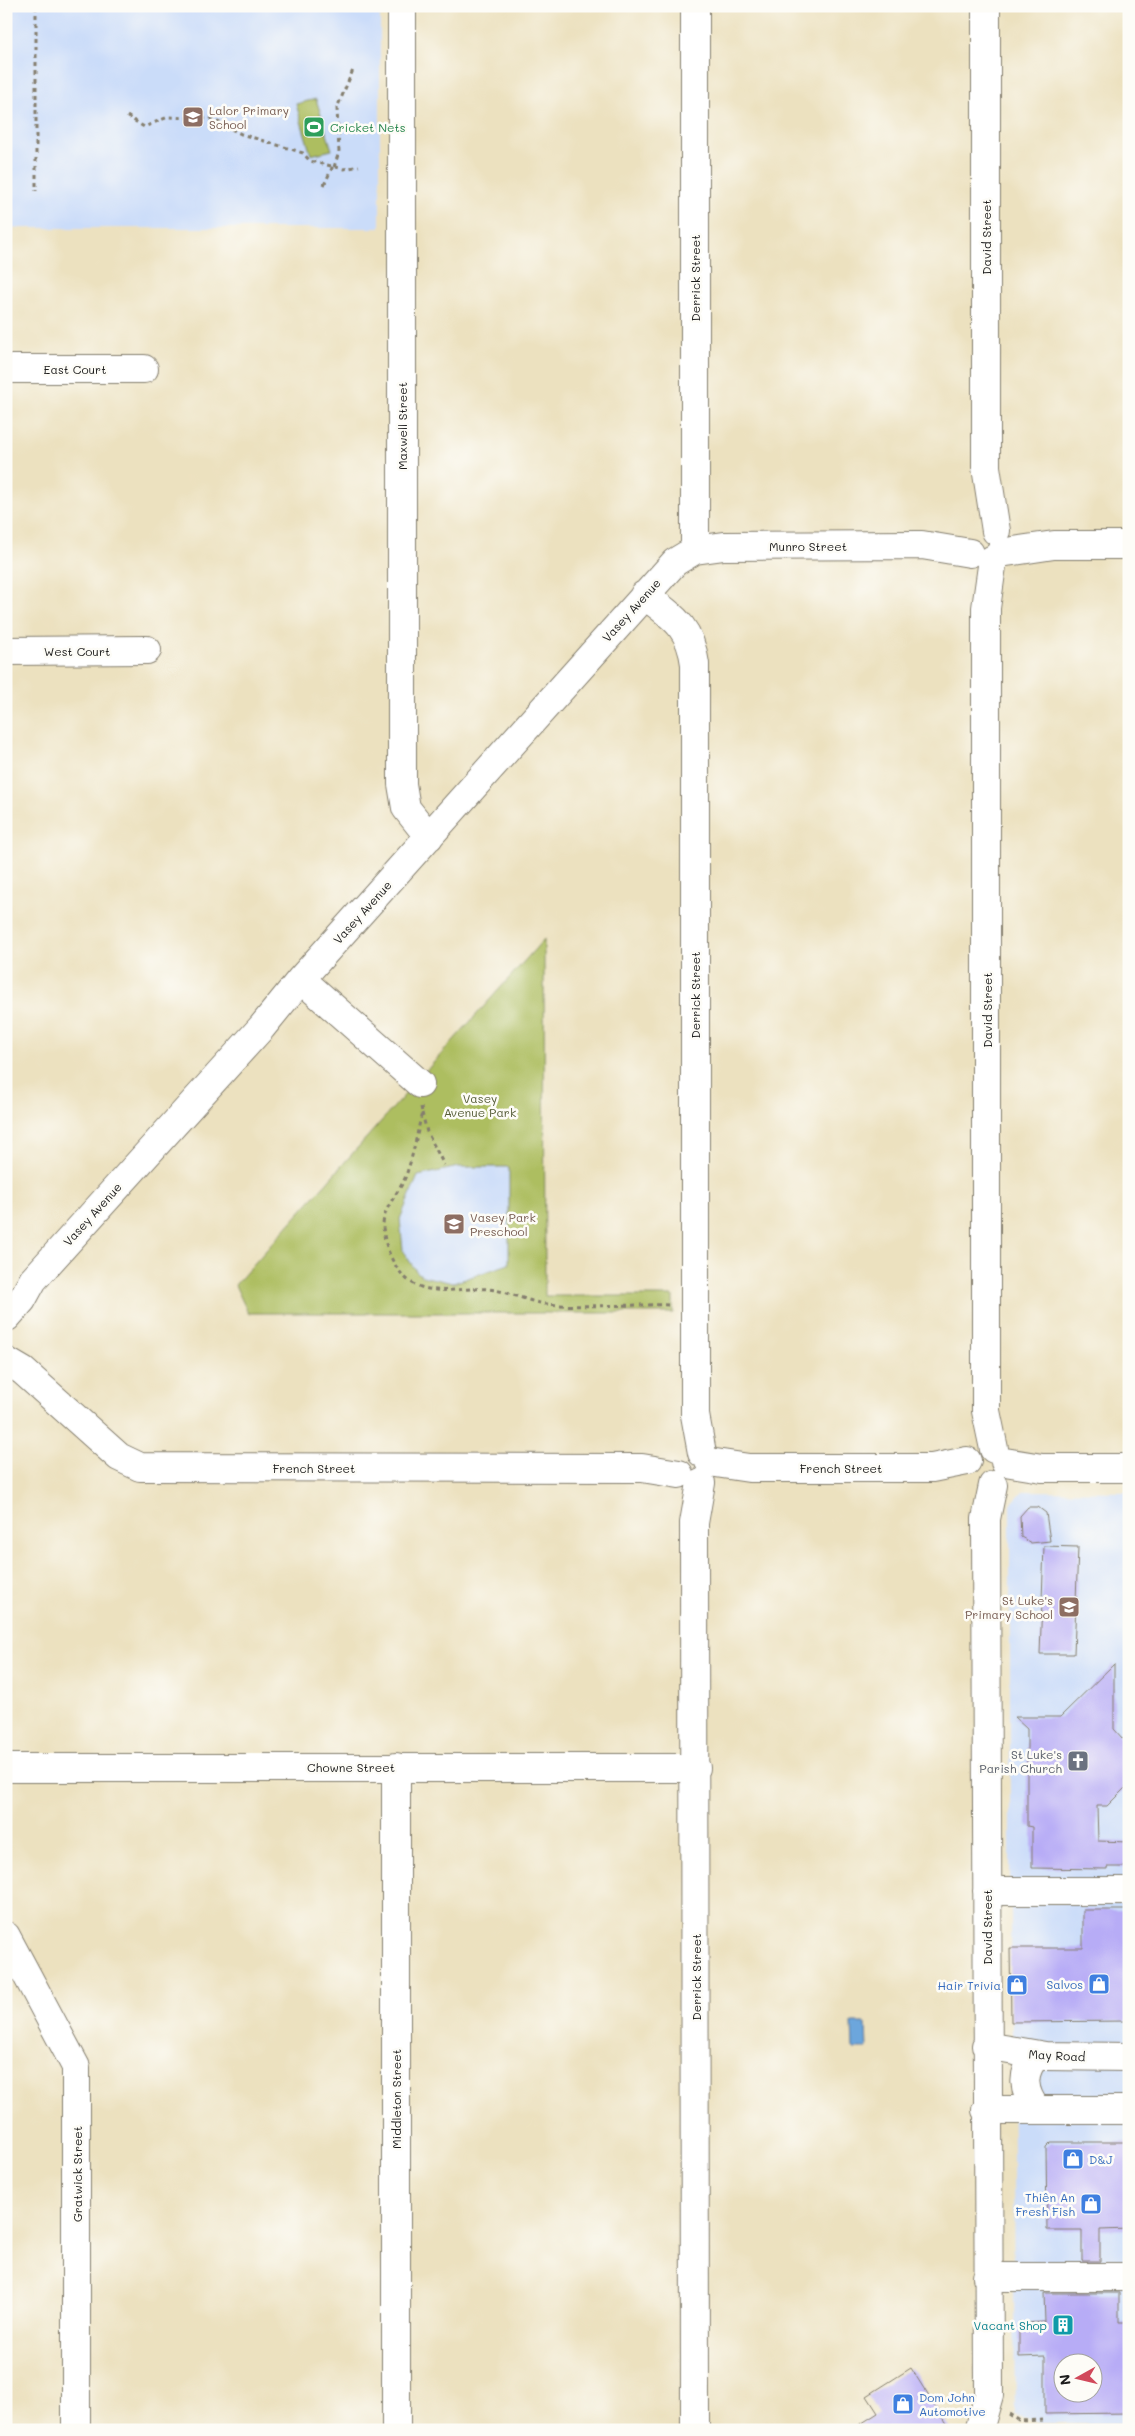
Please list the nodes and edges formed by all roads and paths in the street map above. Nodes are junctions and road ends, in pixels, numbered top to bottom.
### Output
1 (36, 6) edge
2 (402, 6) edge
3 (695, 6) edge
4 (986, 6) edge
5 (353, 70) dead end
6 (127, 116) dead end
7 (359, 166) dead end
8 (334, 167) junction
9 (324, 185) dead end
10 (36, 191) dead end
11 (6, 369) edge
12 (144, 369) dead end
13 (985, 545) junction
14 (1129, 545) edge
15 (695, 550) junction
16 (644, 595) junction
17 (147, 650) dead end
18 (6, 651) edge
19 (429, 837) junction
20 (301, 979) junction
21 (420, 1094) joint
22 (422, 1112) junction
23 (444, 1166) dead end
24 (33, 1280) junction
25 (6, 1296) edge
26 (695, 1303) junction
27 (6, 1316) edge
28 (6, 1327) edge
29 (6, 1337) edge
30 (14, 1366) edge
31 (694, 1468) junction
32 (985, 1468) junction
33 (1129, 1468) edge
34 (396, 1767) junction
35 (6, 1768) edge
36 (696, 1768) junction
37 (987, 1891) junction
38 (1129, 1891) edge
39 (6, 1936) edge
40 (986, 2046) junction
41 (1037, 2055) junction
42 (1129, 2057) edge
43 (986, 2110) junction
44 (1037, 2110) junction
45 (1129, 2110) edge
46 (987, 2277) junction
47 (1129, 2277) edge
48 (988, 2395) junction
49 (76, 2430) edge
50 (396, 2430) edge
51 (696, 2430) edge
52 (979, 2430) edge
53 (1001, 2430) edge

1 - 10 path
2 - 19 street, Maxwell Street
3 - 15 street, Derrick Street
4 - 13 street, David Street
5 - 8 path
6 - 8 path
7 - 8 path
8 - 9 path
11 - 12 street, East Court
13 - 14 street, Munro Street
13 - 15 street, Munro Street
13 - 32 street, David Street
15 - 16 street, Vasey Avenue
16 - 19 street, Vasey Avenue
16 - 26 street, Derrick Street
17 - 18 street, West Court
19 - 20 street, Vasey Avenue
20 - 21 street
20 - 24 street, Vasey Avenue
21 - 22 path
22 - 23 path
22 - 26 path
24 - 25 street, Vasey Avenue
24 - 27 street, Vasey Avenue
26 - 31 street, Derrick Street
27 - 28 street
29 - 30 street, French Street
30 - 31 street, French Street
31 - 32 street, French Street
31 - 36 street, Derrick Street
32 - 33 street, French Street
32 - 37 street, David Street
34 - 35 street, Chowne Street
34 - 36 street, Chowne Street
34 - 50 street, Middleton Street
36 - 51 street, Derrick Street
37 - 38 street
37 - 40 street, David Street
39 - 49 street, Gratwick Street
40 - 41 street, May Road
40 - 43 street, David Street
41 - 42 street, May Road
41 - 44 street
43 - 44 street
43 - 46 street, David Street
44 - 45 street
46 - 47 street
46 - 48 street, David Street
48 - 52 street, David Street
48 - 53 street, David Street

